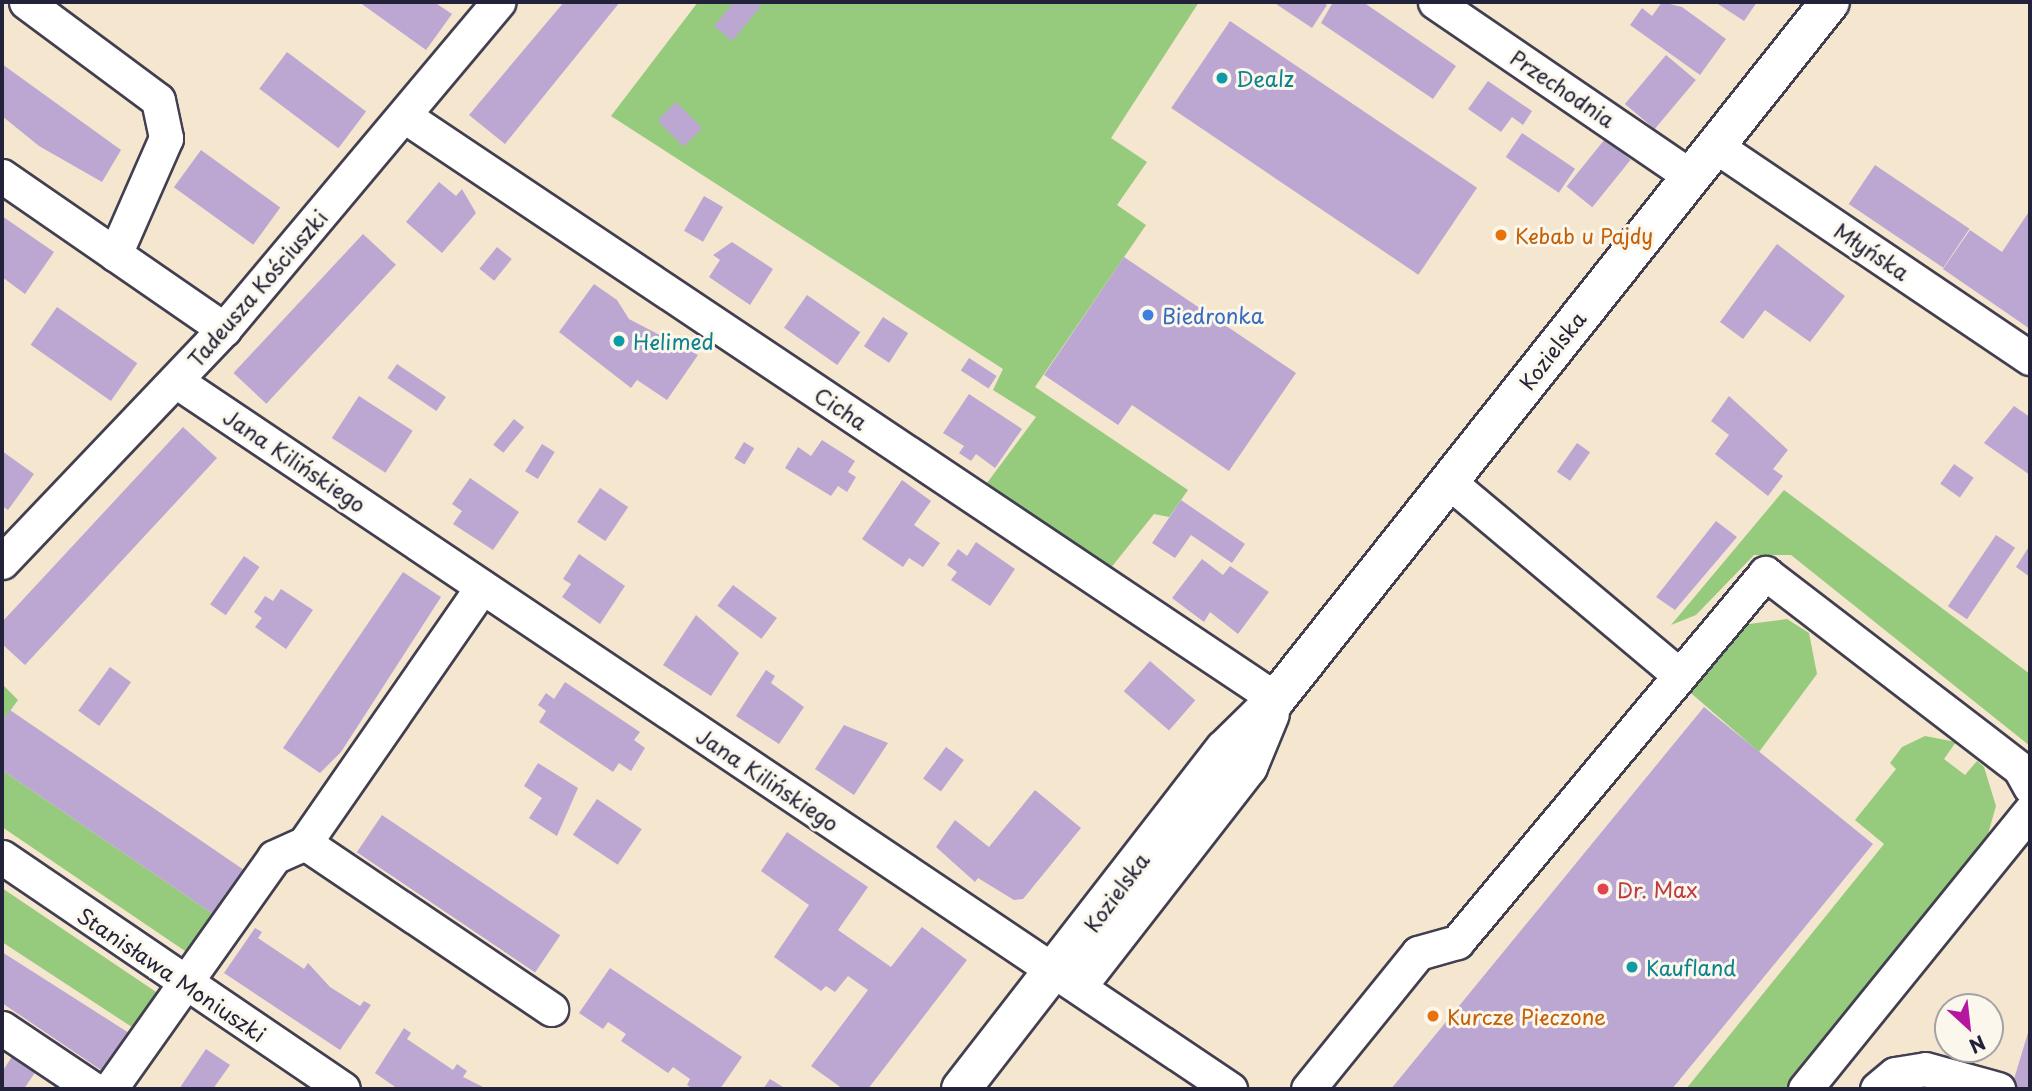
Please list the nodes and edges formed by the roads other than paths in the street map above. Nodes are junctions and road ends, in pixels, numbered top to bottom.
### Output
1 (26, 2) edge
2 (498, 2) edge
3 (1435, 2) edge
4 (1830, 2) edge
5 (406, 117) junction
6 (1714, 145) junction
7 (2, 176) edge
8 (1690, 176) junction
9 (115, 254) junction
10 (224, 329) junction
11 (2030, 358) edge
12 (176, 381) junction
13 (1448, 481) junction
14 (2, 562) edge
15 (482, 587) junction
16 (1677, 673) junction
17 (1276, 699) junction
18 (2030, 787) edge
19 (2030, 811) edge
20 (305, 843) junction
21 (2, 857) edge
22 (1066, 978) junction
23 (184, 984) junction
24 (551, 1009) dead end
25 (2, 1028) edge
26 (338, 1088) edge
27 (93, 1089) edge
28 (110, 1089) edge
29 (961, 1089) edge
30 (993, 1089) edge
31 (1230, 1089) edge
32 (1308, 1089) edge
33 (1805, 1089) edge
34 (1877, 1089) edge
35 (1998, 1089) edge

1 - 9 street
2 - 5 street, Tadeusza Kościuszki
3 - 8 street, Przechodnia
4 - 6 main road, Kozielska
5 - 10 street, Tadeusza Kościuszki
5 - 17 street, Cicha
6 - 8 main road, Kozielska
6 - 11 street, Młyńska
7 - 9 street
8 - 13 main road, Kozielska
9 - 10 street
10 - 12 street, Tadeusza Kościuszki
12 - 14 street, Tadeusza Kościuszki
12 - 15 street, Jana Kilińskiego
13 - 16 street
13 - 17 main road, Kozielska
15 - 20 street
15 - 22 street, Jana Kilińskiego
16 - 18 street
16 - 32 street
17 - 22 main road, Kozielska
19 - 33 street
20 - 23 street
20 - 24 street
21 - 23 street, Stanisława Moniuszki
22 - 29 main road, Kozielska
22 - 30 main road, Kozielska
22 - 31 street, Jana Kilińskiego
23 - 26 street, Stanisława Moniuszki
23 - 28 street
25 - 27 street
34 - 35 street

